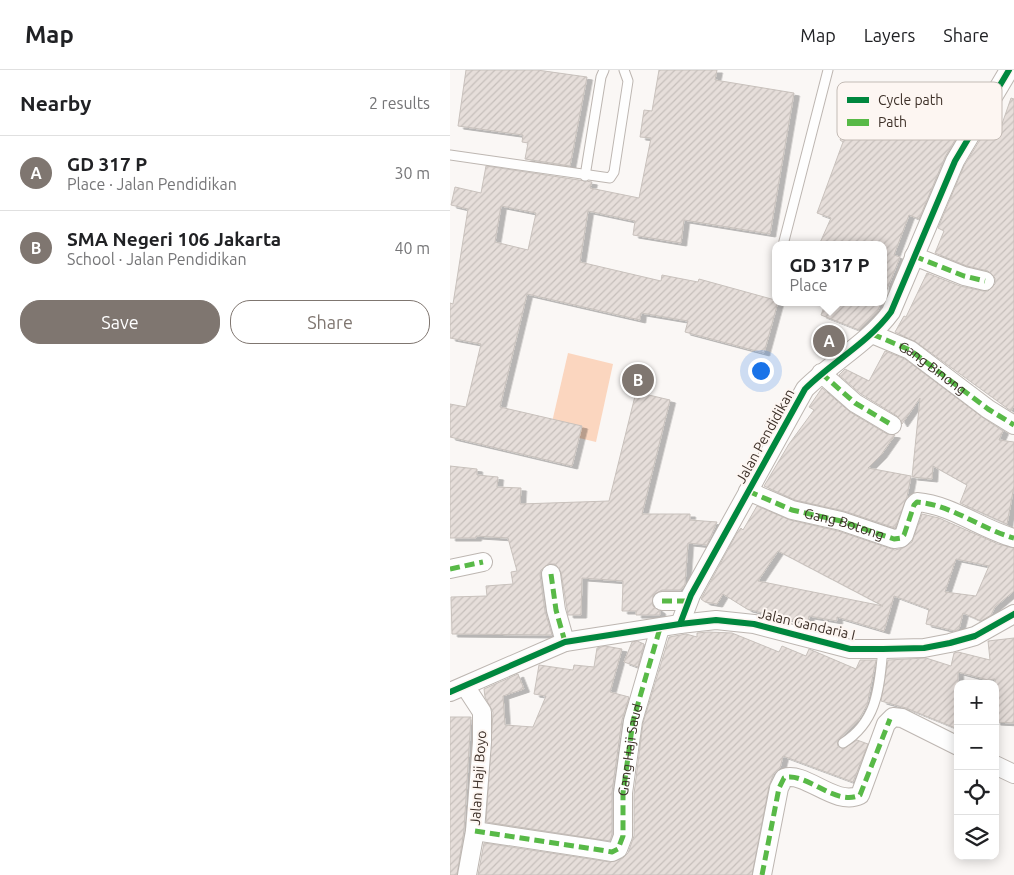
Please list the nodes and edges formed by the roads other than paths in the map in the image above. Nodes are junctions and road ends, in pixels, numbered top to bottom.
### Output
1 (604, 70) edge
2 (624, 70) edge
3 (828, 70) edge
4 (1009, 70) edge
5 (1002, 82) edge
6 (967, 140) edge
7 (450, 154) edge
8 (585, 176) junction
9 (784, 241) edge
10 (914, 256) junction
11 (985, 281) dead end
12 (872, 334) junction
13 (821, 373) junction
14 (892, 425) dead end
15 (1014, 425) edge
16 (748, 490) junction
17 (1014, 538) edge
18 (484, 562) dead end
19 (450, 569) edge
20 (551, 574) dead end
21 (662, 601) dead end
22 (688, 601) junction
23 (1014, 614) edge
24 (680, 624) junction
25 (660, 628) junction
26 (565, 642) junction
27 (883, 649) junction
28 (457, 689) edge
29 (844, 743) dead end
30 (954, 744) edge
31 (999, 767) edge
32 (1014, 774) edge
33 (475, 831) junction
34 (467, 875) edge
35 (762, 875) edge

1 - 8 lane
2 - 8 lane
3 - 9 lane
4 - 5 street, Jalan Pendidikan
6 - 10 street, Jalan Pendidikan
7 - 8 lane
10 - 11 street
10 - 12 street, Jalan Pendidikan
12 - 13 street, Jalan Pendidikan
12 - 15 street, Gang Binong
13 - 14 street
13 - 16 street, Jalan Pendidikan
16 - 17 street, Gang Botong
16 - 22 street, Jalan Pendidikan
18 - 19 street
20 - 26 street
21 - 22 street
22 - 24 street, Jalan Pendidikan
23 - 27 street, Jalan Gandaria I
24 - 25 street, Jalan Gandaria I
24 - 27 street, Jalan Gandaria I
25 - 26 street, Jalan Gandaria I
25 - 33 street, Gang Haji Saud
26 - 28 street, Jalan Gandaria I
27 - 29 lane
28 - 33 street, Jalan Haji Boyo
30 - 35 street
31 - 32 street
33 - 34 street, Jalan Haji Boyo

